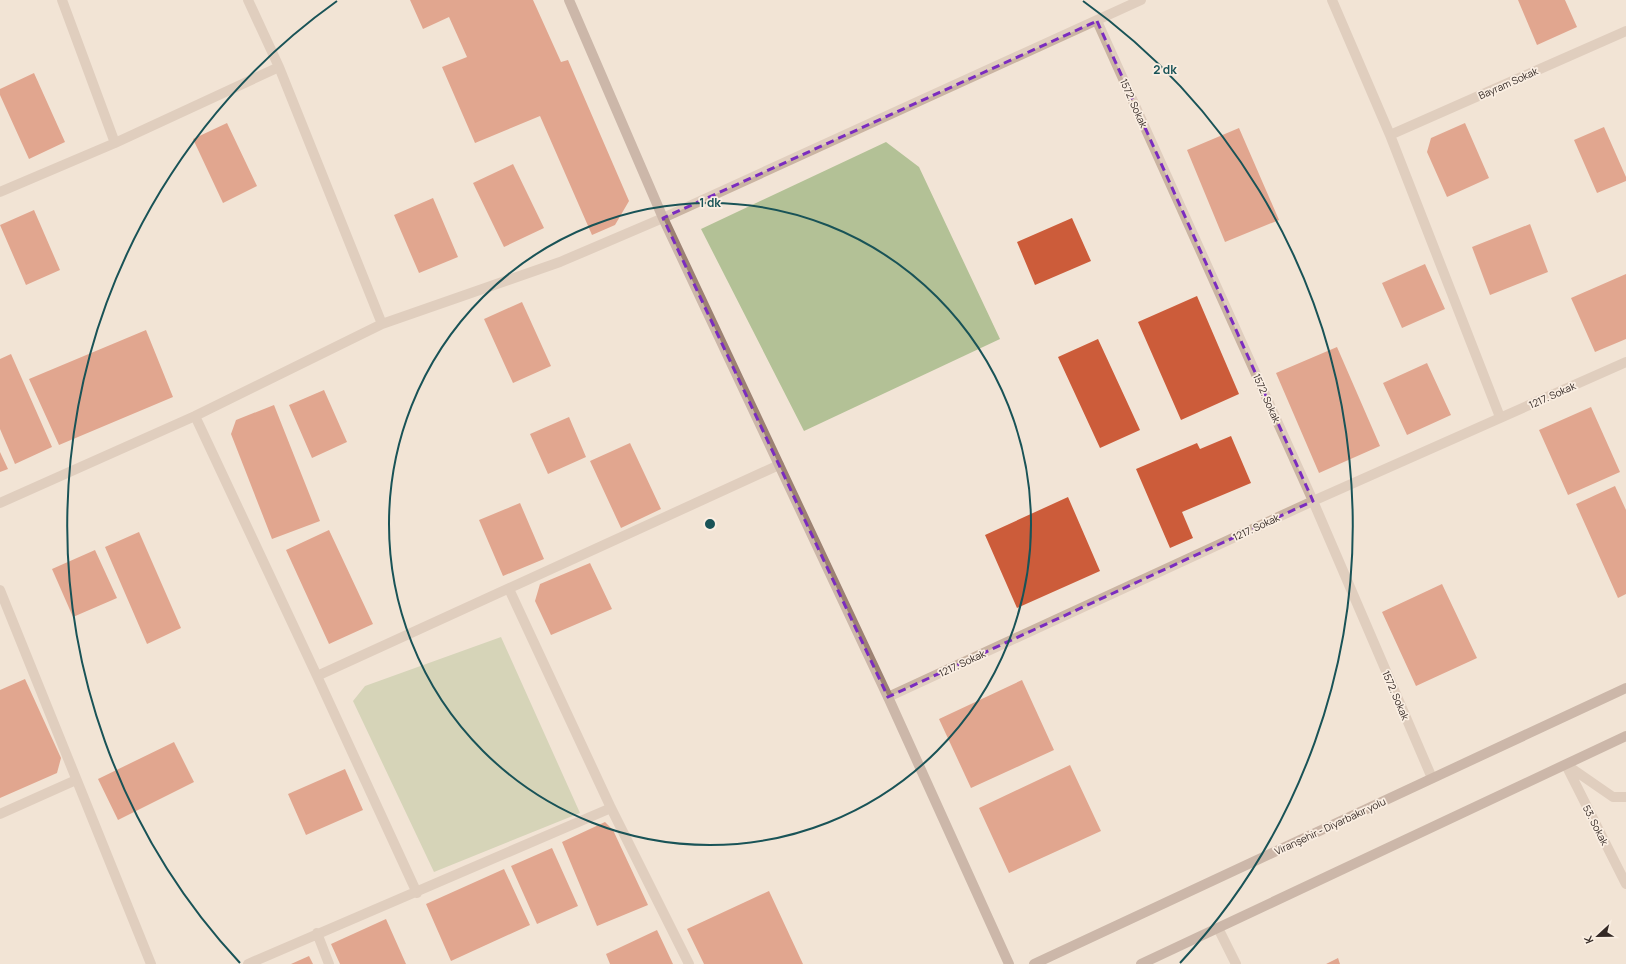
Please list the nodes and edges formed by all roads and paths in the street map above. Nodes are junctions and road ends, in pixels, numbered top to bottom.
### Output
1 (62, 0) edge
2 (248, 0) edge
3 (569, 0) edge
4 (1141, 0) edge
5 (1332, 0) edge
6 (1097, 21) junction
7 (1626, 31) edge
8 (279, 67) junction
9 (1390, 135) junction
10 (115, 143) junction
11 (0, 192) edge
12 (663, 218) junction
13 (382, 324) junction
14 (1626, 362) edge
15 (195, 416) junction
16 (1500, 417) junction
17 (779, 465) junction
18 (1313, 501) junction
19 (0, 503) edge
20 (509, 589) junction
21 (0, 590) edge
22 (317, 676) junction
23 (1626, 688) edge
24 (888, 697) junction
25 (1626, 736) edge
26 (1566, 765) junction
27 (1432, 778) junction
28 (76, 780) junction
29 (1626, 797) edge
30 (611, 808) junction
31 (0, 814) edge
32 (1626, 884) edge
33 (417, 892) junction
34 (1218, 928) junction
35 (316, 933) junction
36 (151, 964) edge
37 (248, 964) edge
38 (329, 964) edge
39 (689, 964) edge
40 (1009, 964) edge
41 (1034, 964) edge
42 (1141, 964) edge
43 (1236, 964) edge

1 - 10 street
2 - 8 street
3 - 12 main road
4 - 6 street
5 - 9 street
6 - 12 street
6 - 18 street, 1572. Sokak
7 - 9 street, Bayram Sokak
8 - 10 street
8 - 13 street
9 - 16 street
10 - 11 street
12 - 13 street
12 - 17 main road
13 - 15 street
14 - 16 street, 1217. Sokak
15 - 19 street
15 - 22 street
16 - 18 street, 1217. Sokak
17 - 20 street
17 - 24 main road
18 - 24 street, 1217. Sokak
18 - 27 street, 1572. Sokak
20 - 22 street
20 - 30 street
21 - 28 street
22 - 33 street
23 - 27 main road, Viranşehir - Diyarbakır yolu
24 - 40 main road
25 - 26 main road
26 - 29 street
26 - 32 street, 53. Sokak
26 - 34 main road
27 - 41 main road, Viranşehir - Diyarbakır yolu
28 - 31 street
28 - 36 street
30 - 33 street
30 - 39 street
33 - 35 street
34 - 42 main road
34 - 43 street
35 - 37 street
35 - 38 street

